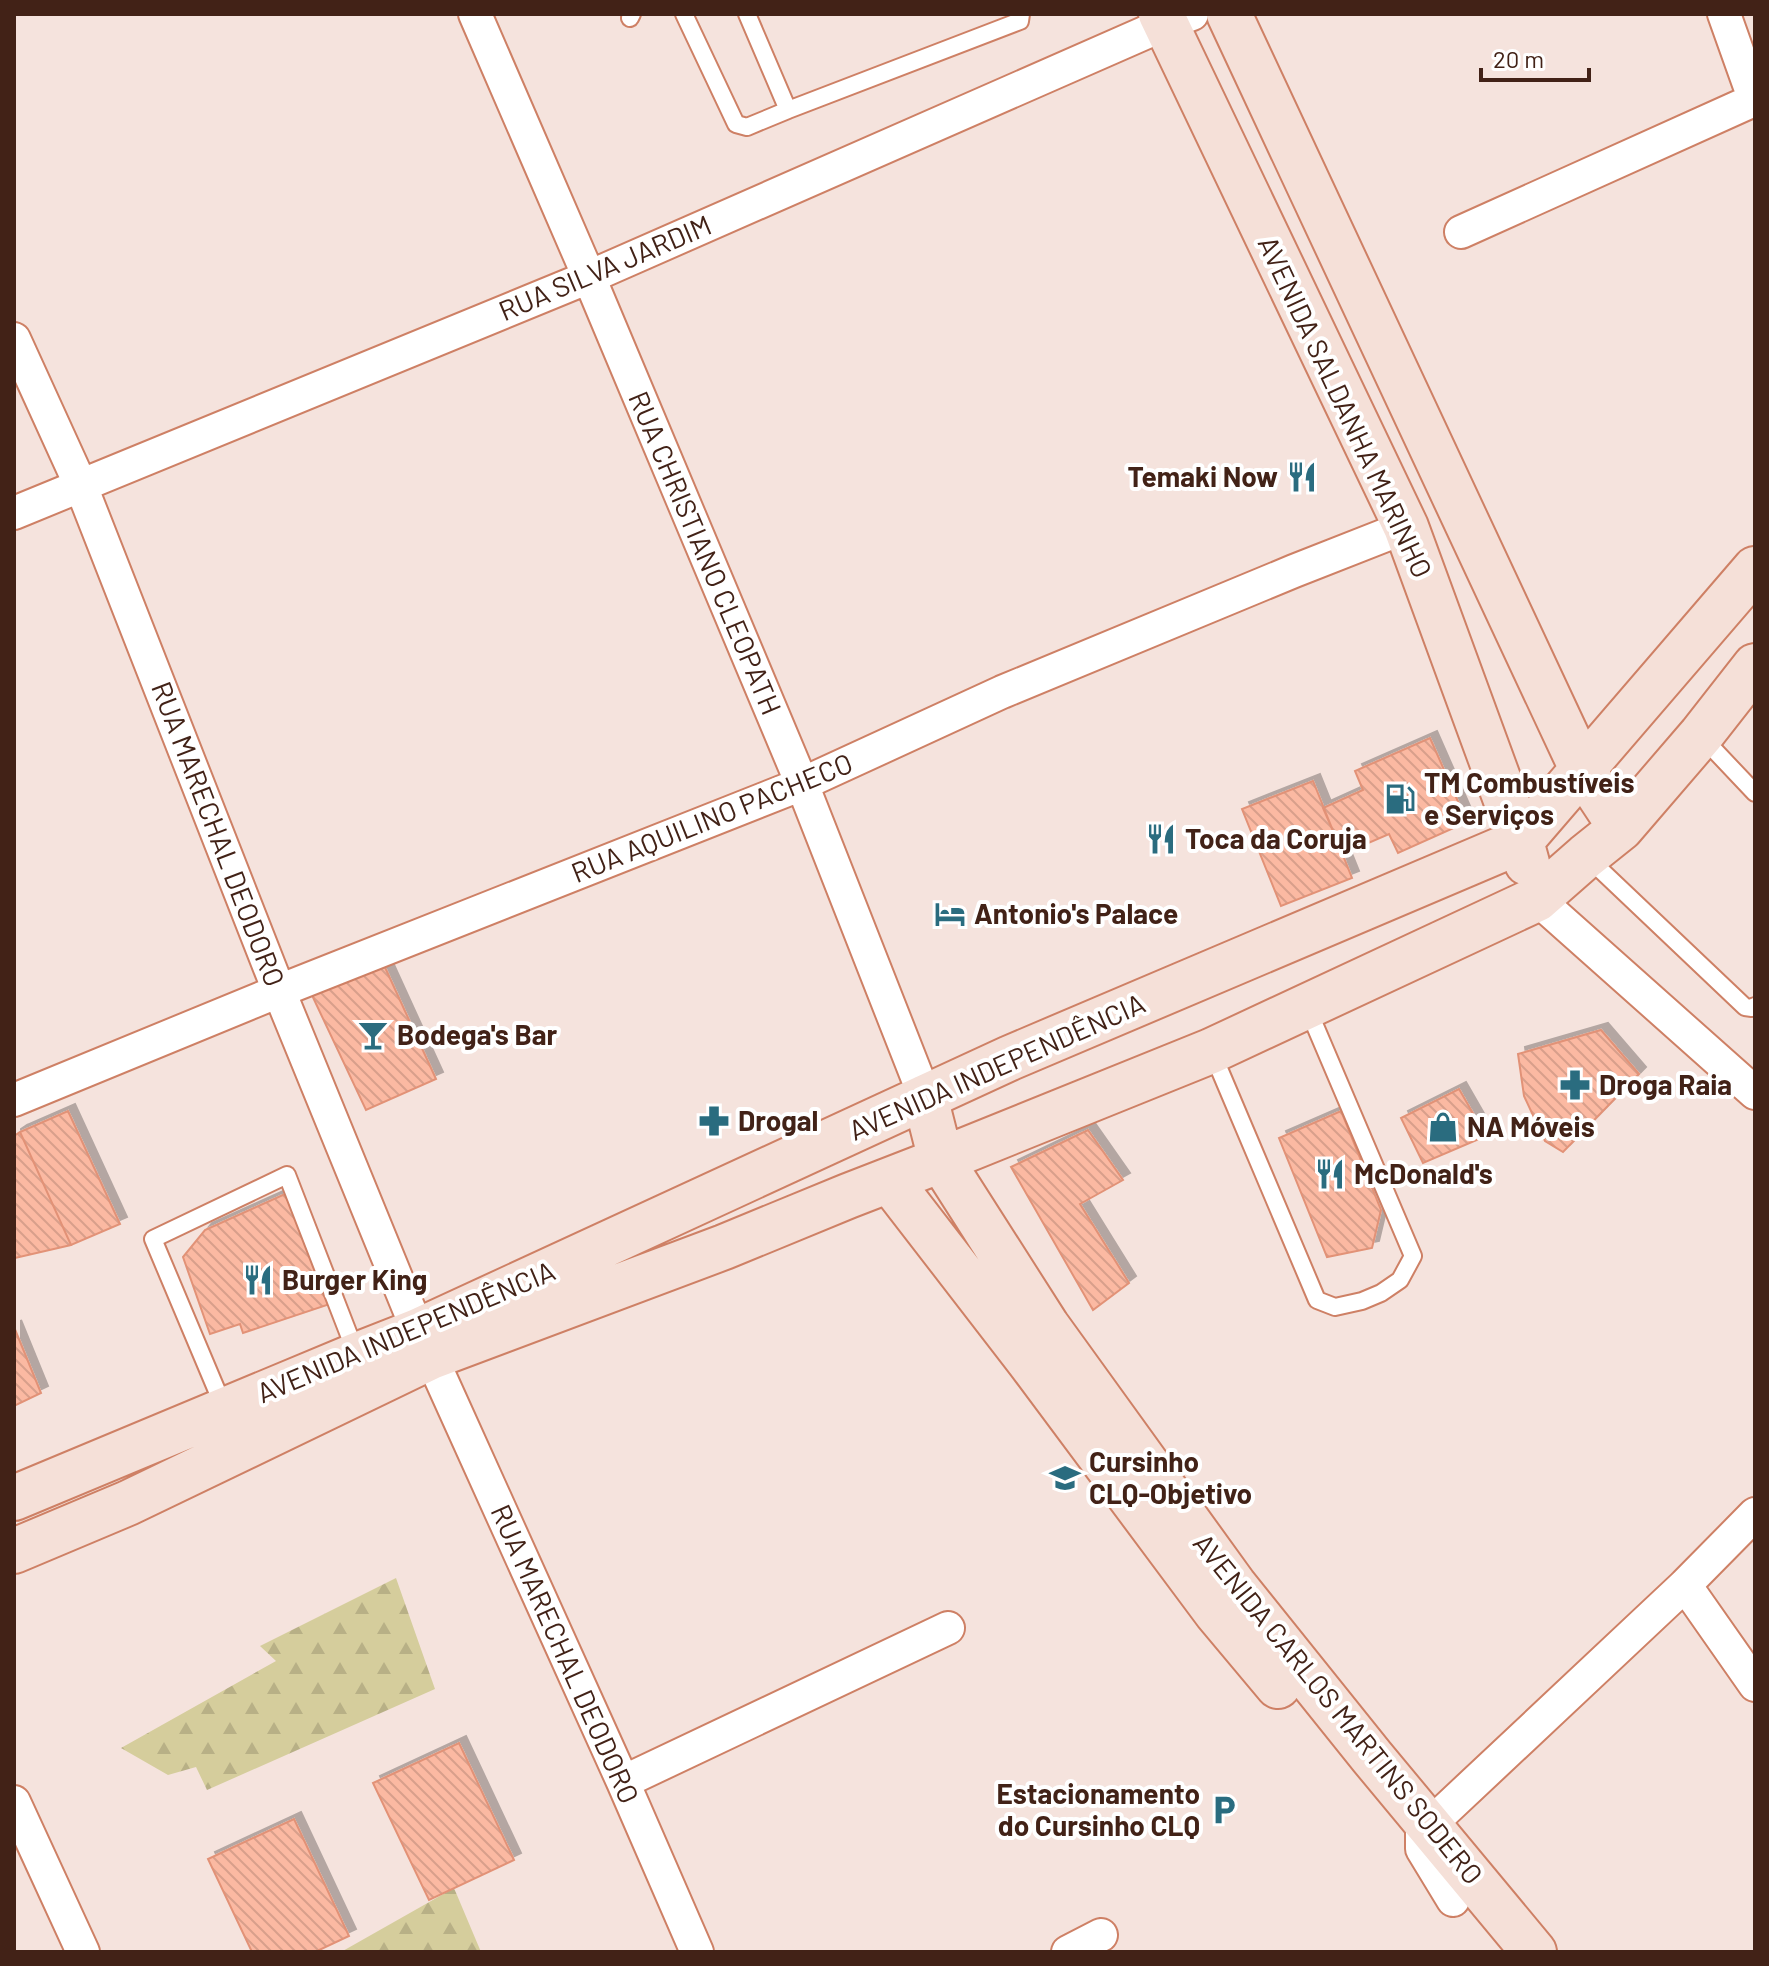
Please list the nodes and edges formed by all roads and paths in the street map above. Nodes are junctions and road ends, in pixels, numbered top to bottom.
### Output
1 (475, 14) edge
2 (684, 14) edge
3 (747, 14) edge
4 (1021, 14) edge
5 (1229, 14) edge
6 (1724, 14) edge
7 (1172, 17) edge
8 (1755, 101) edge
9 (788, 110) junction
10 (1461, 232) dead end
11 (589, 277) junction
12 (14, 339) edge
13 (81, 486) junction
14 (14, 513) edge
15 (1406, 527) junction
16 (1755, 569) edge
17 (1755, 666) edge
18 (1701, 735) junction
19 (1582, 769) junction
20 (802, 784) junction
21 (1755, 793) edge
22 (1621, 828) junction
23 (1521, 841) junction
24 (1586, 856) junction
25 (1537, 899) junction
26 (279, 991) junction
27 (1755, 1006) edge
28 (1307, 1007) junction
29 (1211, 1051) junction
30 (1755, 1093) edge
31 (925, 1097) junction
32 (14, 1100) edge
33 (941, 1160) junction
34 (890, 1181) junction
35 (615, 1288) junction
36 (424, 1344) junction
37 (357, 1355) junction
38 (225, 1410) junction
39 (14, 1498) edge
40 (1755, 1514) edge
41 (14, 1551) edge
42 (1685, 1585) junction
43 (948, 1628) dead end
44 (1755, 1685) edge
45 (623, 1782) junction
46 (14, 1802) edge
47 (1429, 1824) junction
48 (1453, 1900) junction
49 (1101, 1935) dead end
50 (83, 1952) edge
51 (697, 1952) edge
52 (1068, 1952) edge
53 (1496, 1952) edge
54 (1534, 1952) edge

1 - 11 street, RUA CHRISTIANO CLEOPATH
2 - 9 lane
3 - 9 lane
4 - 9 lane
5 - 19 main road
6 - 8 street
7 - 11 street, RUA SILVA JARDIM
7 - 15 main road, AVENIDA SALDANHA MARINHO
8 - 10 street
11 - 13 street, RUA SILVA JARDIM
11 - 20 street, RUA CHRISTIANO CLEOPATH
12 - 13 street, RUA MARECHAL DEODORO
13 - 14 street, RUA SILVA JARDIM
13 - 26 street, RUA MARECHAL DEODORO
15 - 20 street, RUA AQUILINO PACHECO
15 - 23 main road, AVENIDA SALDANHA MARINHO
16 - 19 main road, AVENIDA INDEPENDÊNCIA
17 - 18 main road, AVENIDA INDEPENDÊNCIA
18 - 21 lane
18 - 22 main road, AVENIDA INDEPENDÊNCIA
19 - 22 main road
19 - 23 main road, AVENIDA INDEPENDÊNCIA
20 - 26 street, RUA AQUILINO PACHECO
20 - 31 street, RUA CHRISTIANO CLEOPATH
22 - 24 main road, AVENIDA INDEPENDÊNCIA
23 - 25 main road, AVENIDA SALDANHA MARINHO
23 - 31 main road, AVENIDA INDEPENDÊNCIA
24 - 25 main road, AVENIDA INDEPENDÊNCIA
24 - 27 lane
25 - 28 main road, AVENIDA INDEPENDÊNCIA
25 - 30 street
26 - 32 street, RUA AQUILINO PACHECO
26 - 36 street, RUA MARECHAL DEODORO
28 - 29 main road, AVENIDA INDEPENDÊNCIA
28 - 29 lane
29 - 33 main road, AVENIDA INDEPENDÊNCIA
31 - 33 main road, AVENIDA CARLOS MARTINS SODERO
31 - 35 main road
31 - 36 main road, AVENIDA INDEPENDÊNCIA
33 - 34 main road, AVENIDA INDEPENDÊNCIA
33 - 47 main road, AVENIDA CARLOS MARTINS SODERO
34 - 35 main road, AVENIDA INDEPENDÊNCIA
34 - 48 main road, AVENIDA CARLOS MARTINS SODERO
35 - 36 main road, AVENIDA INDEPENDÊNCIA
36 - 37 main road, AVENIDA INDEPENDÊNCIA
36 - 41 main road, AVENIDA INDEPENDÊNCIA
36 - 45 street, RUA MARECHAL DEODORO
37 - 38 main road, AVENIDA INDEPENDÊNCIA
37 - 38 lane
38 - 39 main road, AVENIDA INDEPENDÊNCIA
40 - 42 street
42 - 44 street
42 - 47 street
43 - 45 street
45 - 51 street, RUA MARECHAL DEODORO
46 - 50 street
47 - 48 street
47 - 54 main road, AVENIDA CARLOS MARTINS SODERO
48 - 53 main road, AVENIDA CARLOS MARTINS SODERO
49 - 52 street

